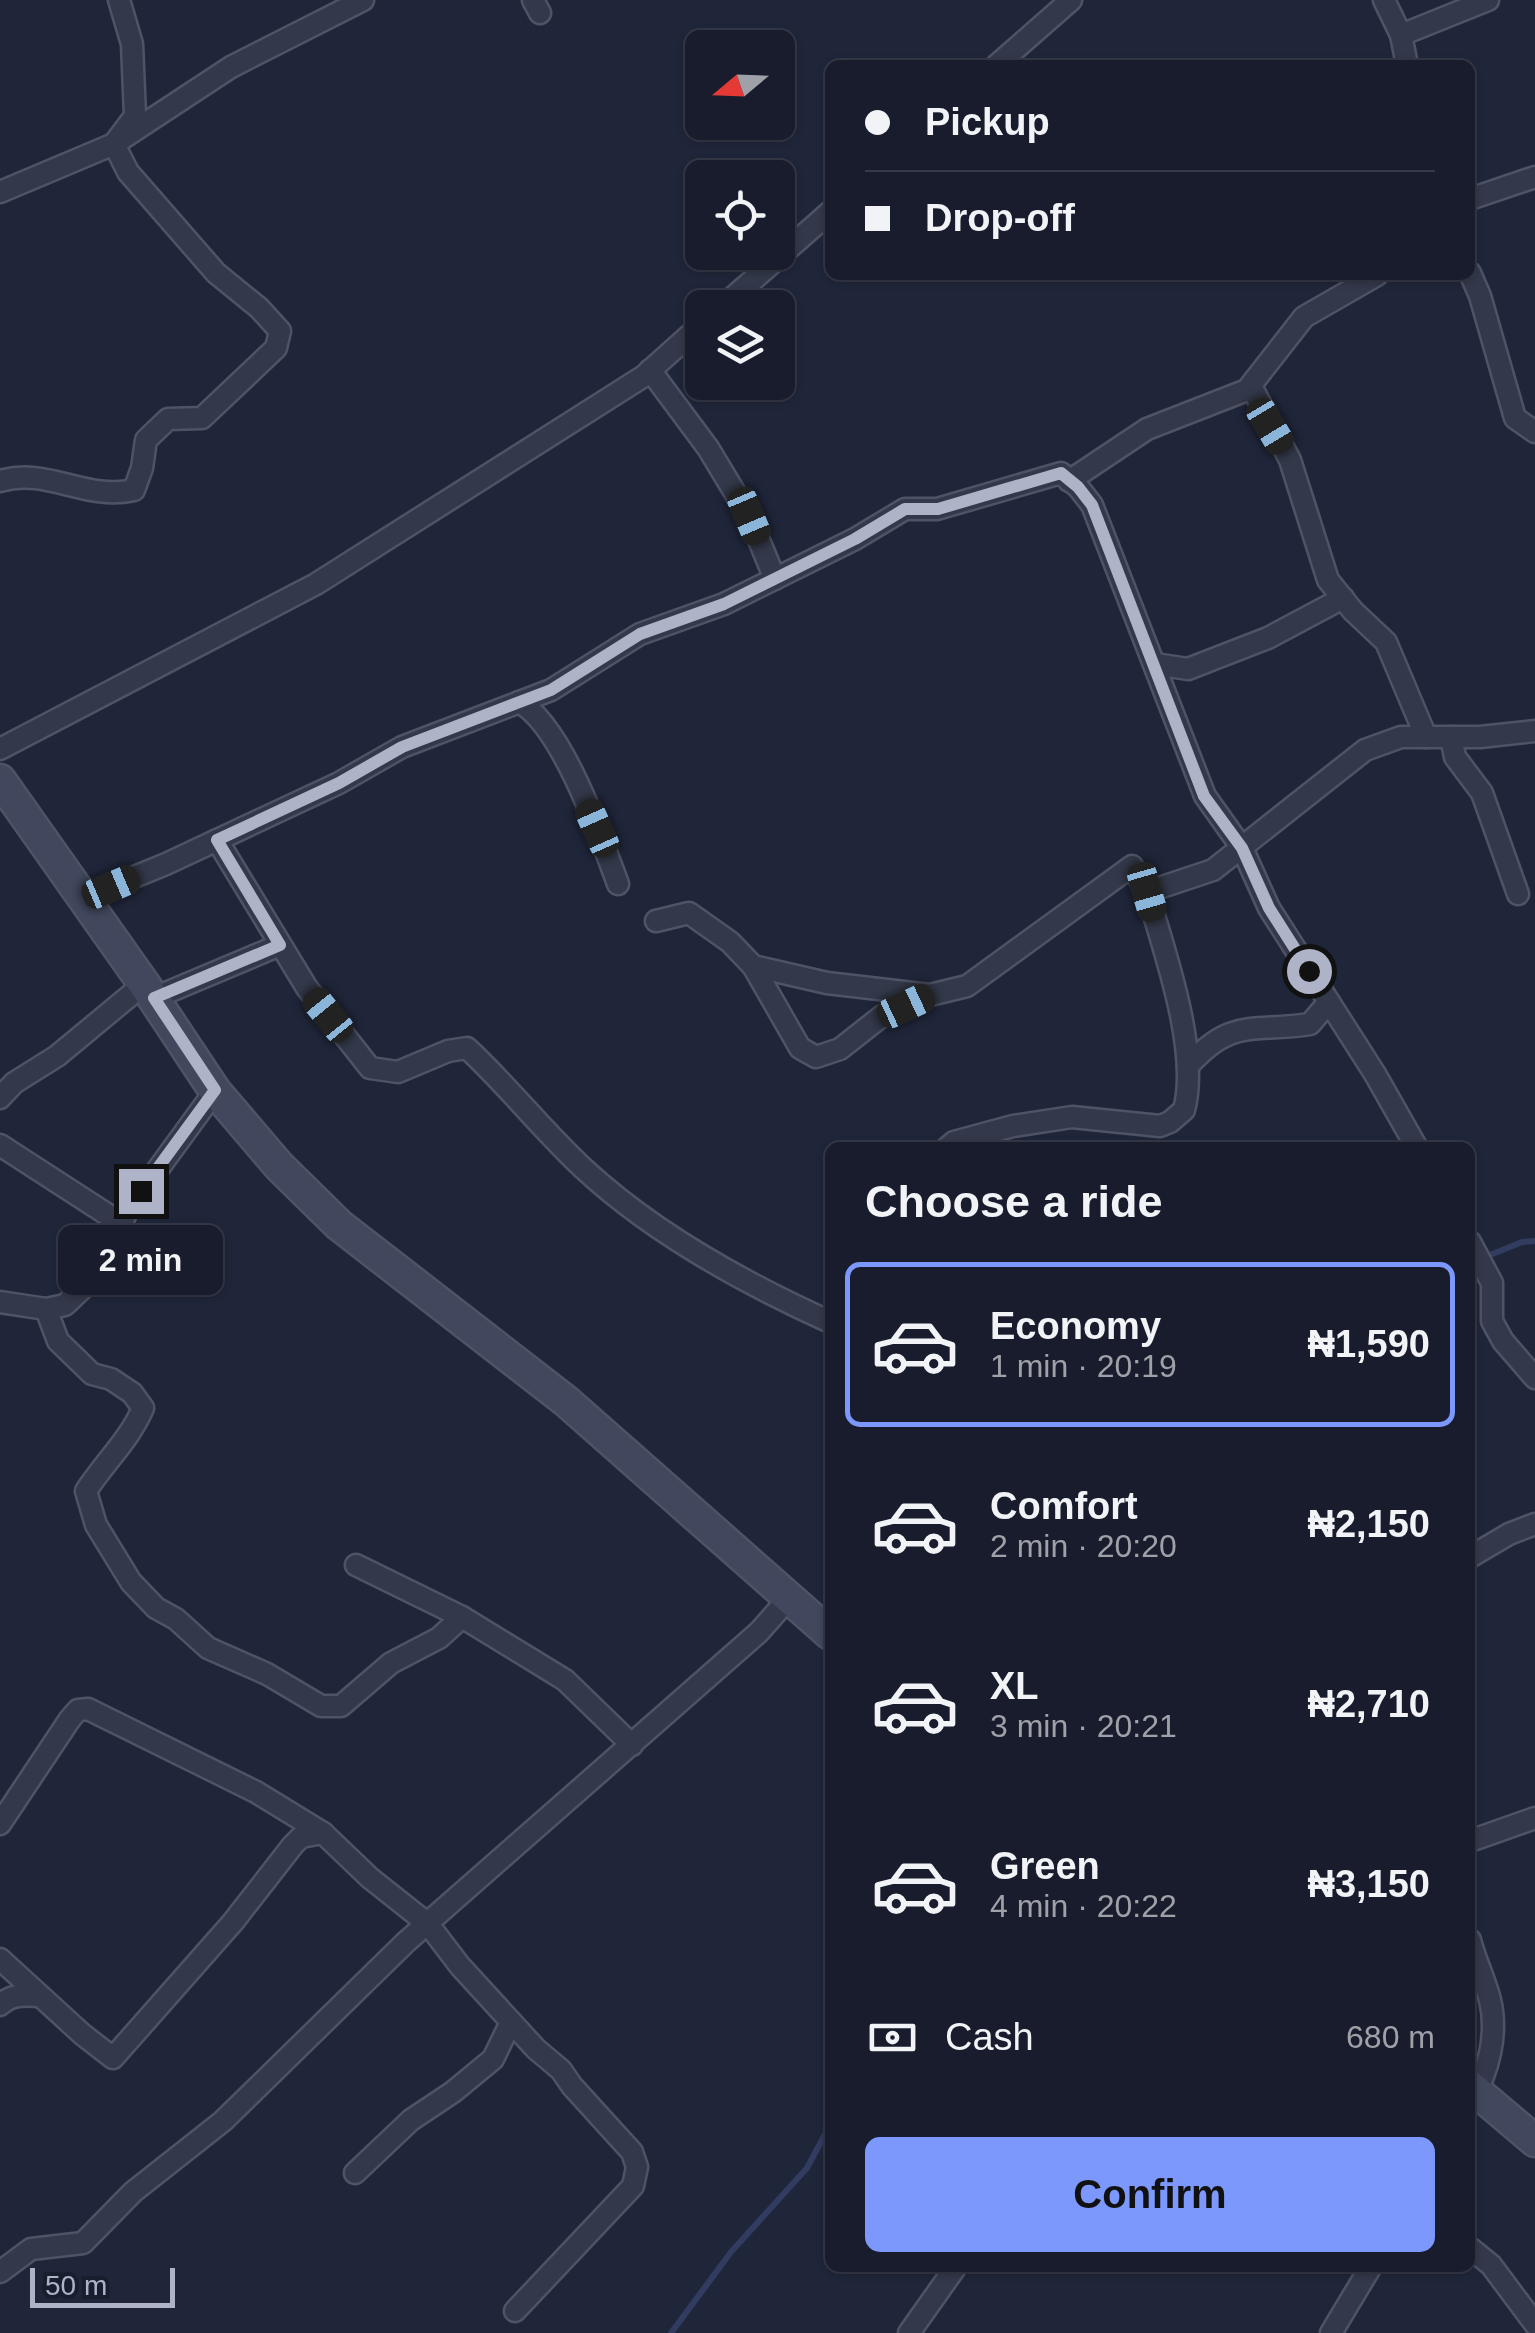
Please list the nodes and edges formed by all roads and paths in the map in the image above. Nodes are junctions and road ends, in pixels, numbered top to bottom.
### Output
1 (120, 0) edge
2 (363, 0) edge
3 (1072, 0) edge
4 (1384, 0) edge
5 (1488, 0) edge
6 (1400, 35) junction
7 (1004, 60) edge
8 (1407, 60) edge
9 (114, 144) junction
10 (1535, 176) edge
11 (0, 192) edge
12 (1475, 197) edge
13 (825, 216) edge
14 (1368, 280) edge
15 (1473, 280) edge
16 (741, 290) edge
17 (685, 339) edge
18 (650, 370) junction
19 (1251, 386) junction
20 (1535, 432) edge
21 (0, 480) edge
22 (1069, 480) junction
23 (775, 579) junction
24 (1342, 598) junction
25 (1155, 664) junction
26 (519, 702) junction
27 (1535, 731) edge
28 (1426, 737) junction
29 (1451, 738) junction
30 (0, 749) edge
31 (0, 780) edge
32 (217, 840) junction
33 (1242, 848) junction
34 (618, 884) dead end
35 (1147, 892) junction
36 (1518, 894) dead end
37 (83, 898) junction
38 (656, 921) dead end
39 (280, 945) junction
40 (753, 966) junction
41 (149, 991) junction
42 (930, 995) junction
43 (1329, 1002) junction
44 (1188, 1066) junction
45 (215, 1090) junction
46 (0, 1098) edge
47 (954, 1142) edge
48 (1413, 1142) edge
49 (0, 1145) edge
50 (122, 1224) junction
51 (1475, 1251) edge
52 (0, 1302) edge
53 (46, 1309) junction
54 (825, 1319) edge
55 (1535, 1378) edge
56 (1535, 1524) edge
57 (1475, 1554) edge
58 (356, 1566) dead end
59 (790, 1598) junction
60 (462, 1618) junction
61 (825, 1630) edge
62 (632, 1745) junction
63 (1535, 1818) edge
64 (0, 1824) edge
65 (323, 1834) junction
66 (1475, 1839) edge
67 (428, 1924) junction
68 (1475, 1955) edge
69 (0, 1959) edge
70 (40, 1996) junction
71 (0, 2006) edge
72 (511, 2022) junction
73 (1475, 2084) edge
74 (1475, 2094) edge
75 (1535, 2141) edge
76 (355, 2173) dead end
77 (1475, 2252) edge
78 (0, 2272) edge
79 (952, 2272) edge
80 (1368, 2272) edge
81 (515, 2311) dead end
82 (1535, 2324) edge
83 (909, 2333) edge
84 (1332, 2333) edge

1 - 9 street
2 - 9 street
3 - 7 street
4 - 6 street
5 - 6 street
6 - 8 street
9 - 11 street
9 - 21 street
10 - 12 street
13 - 16 street
14 - 19 street
15 - 20 street
17 - 18 street
18 - 23 street
18 - 30 street
19 - 22 street
19 - 24 street
22 - 23 street
22 - 25 street
23 - 26 street
24 - 25 street
24 - 28 street
25 - 33 street
26 - 32 street
26 - 34 street
27 - 29 street
28 - 29 street
28 - 33 street
29 - 36 street
31 - 37 street
32 - 37 street
32 - 39 street
33 - 35 street
33 - 43 street
35 - 42 street
35 - 44 street
37 - 41 street
38 - 40 street
39 - 41 street
39 - 54 street
40 - 42 street
40 - 42 street
41 - 45 street
41 - 46 street
43 - 44 street
43 - 48 street
44 - 47 street
45 - 50 street
45 - 59 street
49 - 50 street
50 - 53 street
51 - 55 street
52 - 53 street
53 - 60 street
56 - 57 street
58 - 60 street
59 - 61 street
59 - 62 street
60 - 62 street
62 - 67 street
63 - 66 street
64 - 65 street
65 - 67 street
65 - 70 street
67 - 72 street
67 - 78 street
68 - 73 street
69 - 70 street
70 - 71 street
72 - 76 street
72 - 81 street
74 - 75 street
77 - 82 street
79 - 83 street
80 - 84 street

